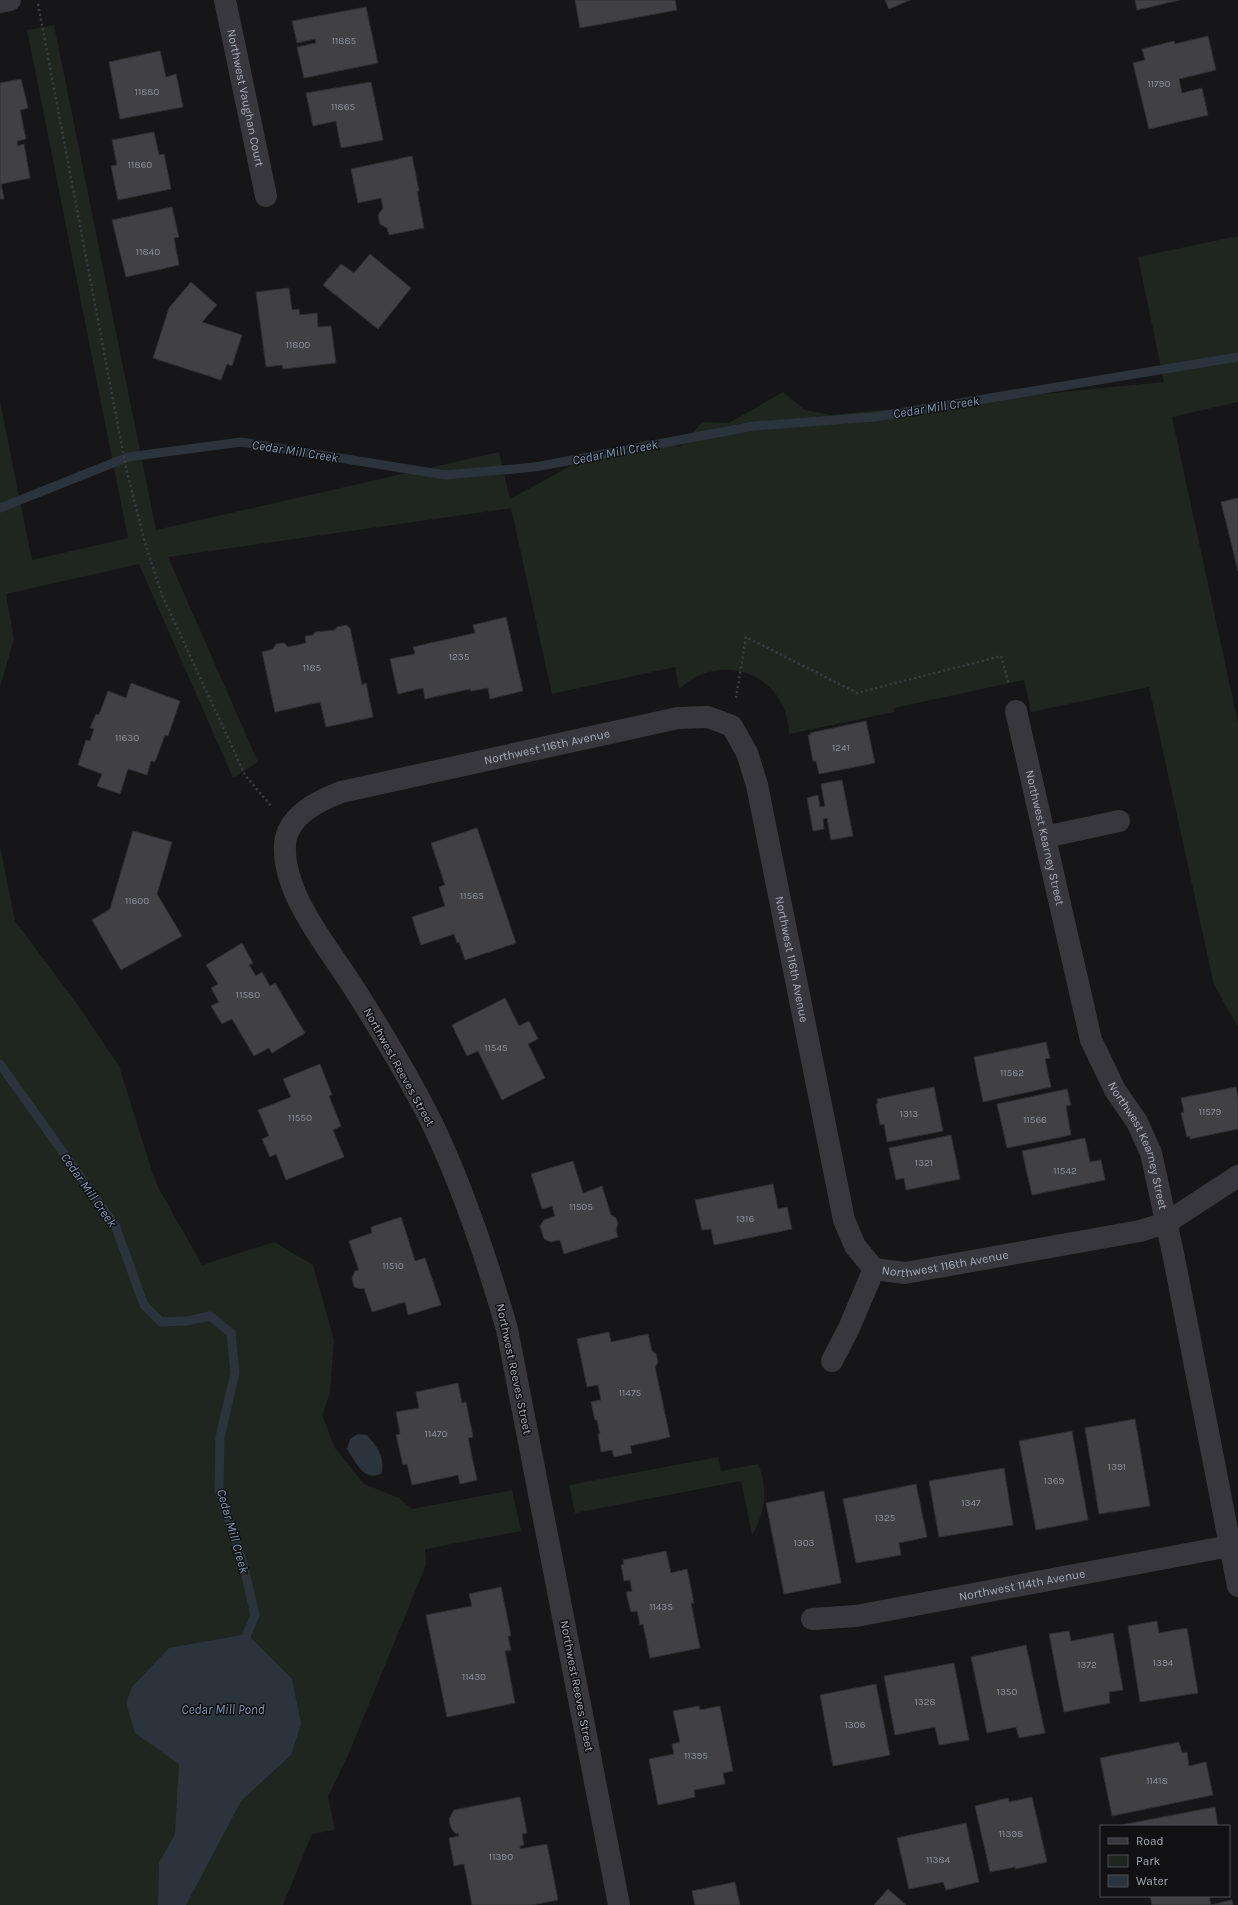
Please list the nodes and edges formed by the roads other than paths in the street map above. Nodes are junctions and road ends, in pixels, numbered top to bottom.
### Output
1 (10, 0) edge
2 (225, 0) edge
3 (0, 2) edge
4 (266, 196) dead end
5 (1016, 711) road end
6 (1119, 821) dead end
7 (289, 828) joint
8 (1045, 837) junction
9 (1238, 1176) edge
10 (1166, 1223) junction
11 (874, 1269) junction
12 (832, 1361) dead end
13 (1231, 1507) edge
14 (1230, 1546) junction
15 (1238, 1586) edge
16 (812, 1619) dead end
17 (619, 1905) edge

1 - 3 street
2 - 4 street, Northwest Vaughan Court
5 - 8 street, Northwest Kearney Street
6 - 8 street
7 - 11 street, Northwest 116th Avenue
7 - 17 street, Northwest Reeves Street
8 - 10 street, Northwest Kearney Street
9 - 10 street, Northwest 116th Avenue
10 - 11 street, Northwest 116th Avenue
10 - 13 street, Northwest Kearney Street
11 - 12 street
13 - 14 street, Northwest Kearney Street
14 - 15 street, Northwest Kearney Street
14 - 16 street, Northwest 114th Avenue

